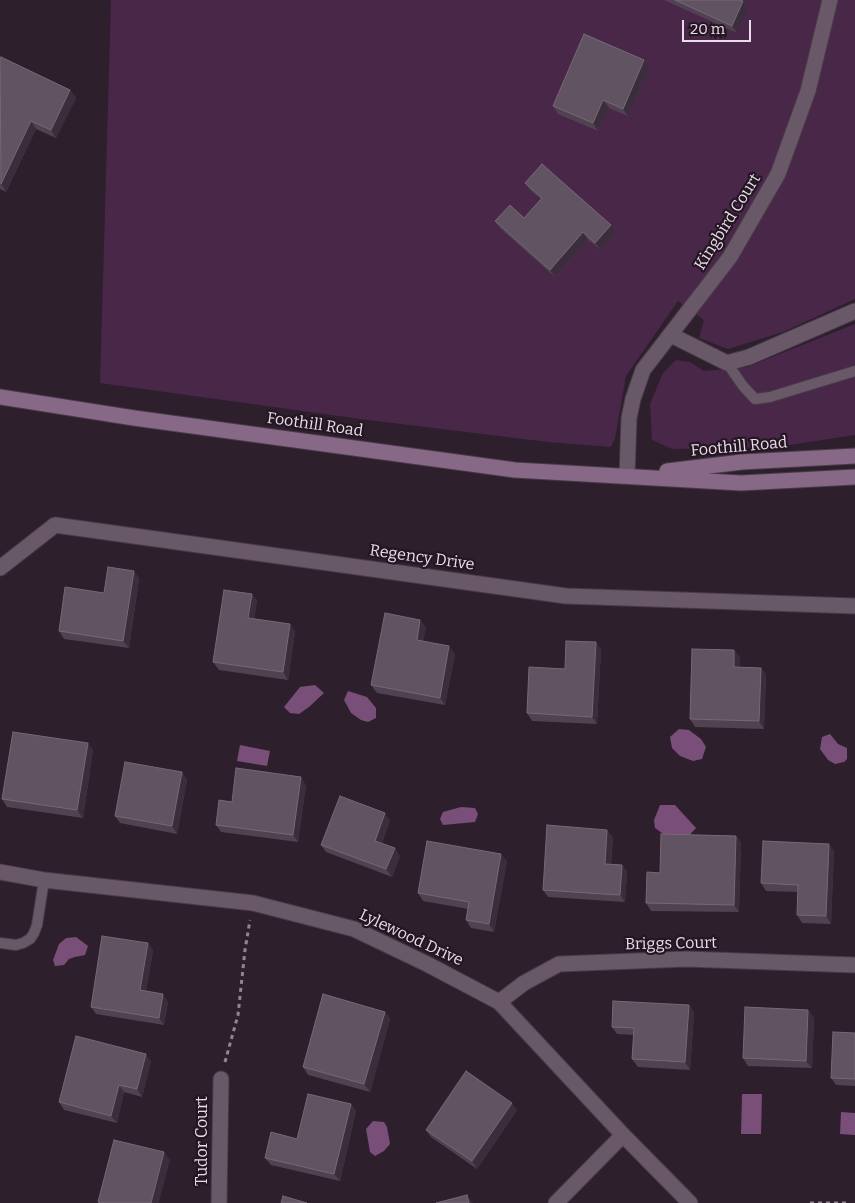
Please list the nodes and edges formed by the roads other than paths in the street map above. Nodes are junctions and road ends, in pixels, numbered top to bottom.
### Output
1 (830, 0) edge
2 (855, 311) edge
3 (671, 335) junction
4 (727, 363) junction
5 (855, 371) edge
6 (0, 397) edge
7 (855, 456) edge
8 (627, 476) junction
9 (855, 476) edge
10 (0, 568) edge
11 (855, 606) edge
12 (0, 872) edge
13 (44, 880) junction
14 (0, 943) edge
15 (855, 965) edge
16 (499, 1002) junction
17 (221, 1079) road end
18 (623, 1135) junction
19 (219, 1203) edge
20 (556, 1203) edge
21 (690, 1203) edge

1 - 3 street, Kingbird Court
2 - 4 street
3 - 4 street
3 - 8 street, Kingbird Court
4 - 5 lane
6 - 8 main road, Foothill Road
7 - 8 main road, Foothill Road
8 - 9 main road, Foothill Road
10 - 11 street, Regency Drive
12 - 13 street, Lylewood Drive
13 - 14 lane
13 - 16 street, Lylewood Drive
15 - 16 street, Briggs Court
16 - 18 street, Lylewood Drive
17 - 19 street, Tudor Court
18 - 20 street
18 - 21 street, Lylewood Drive

